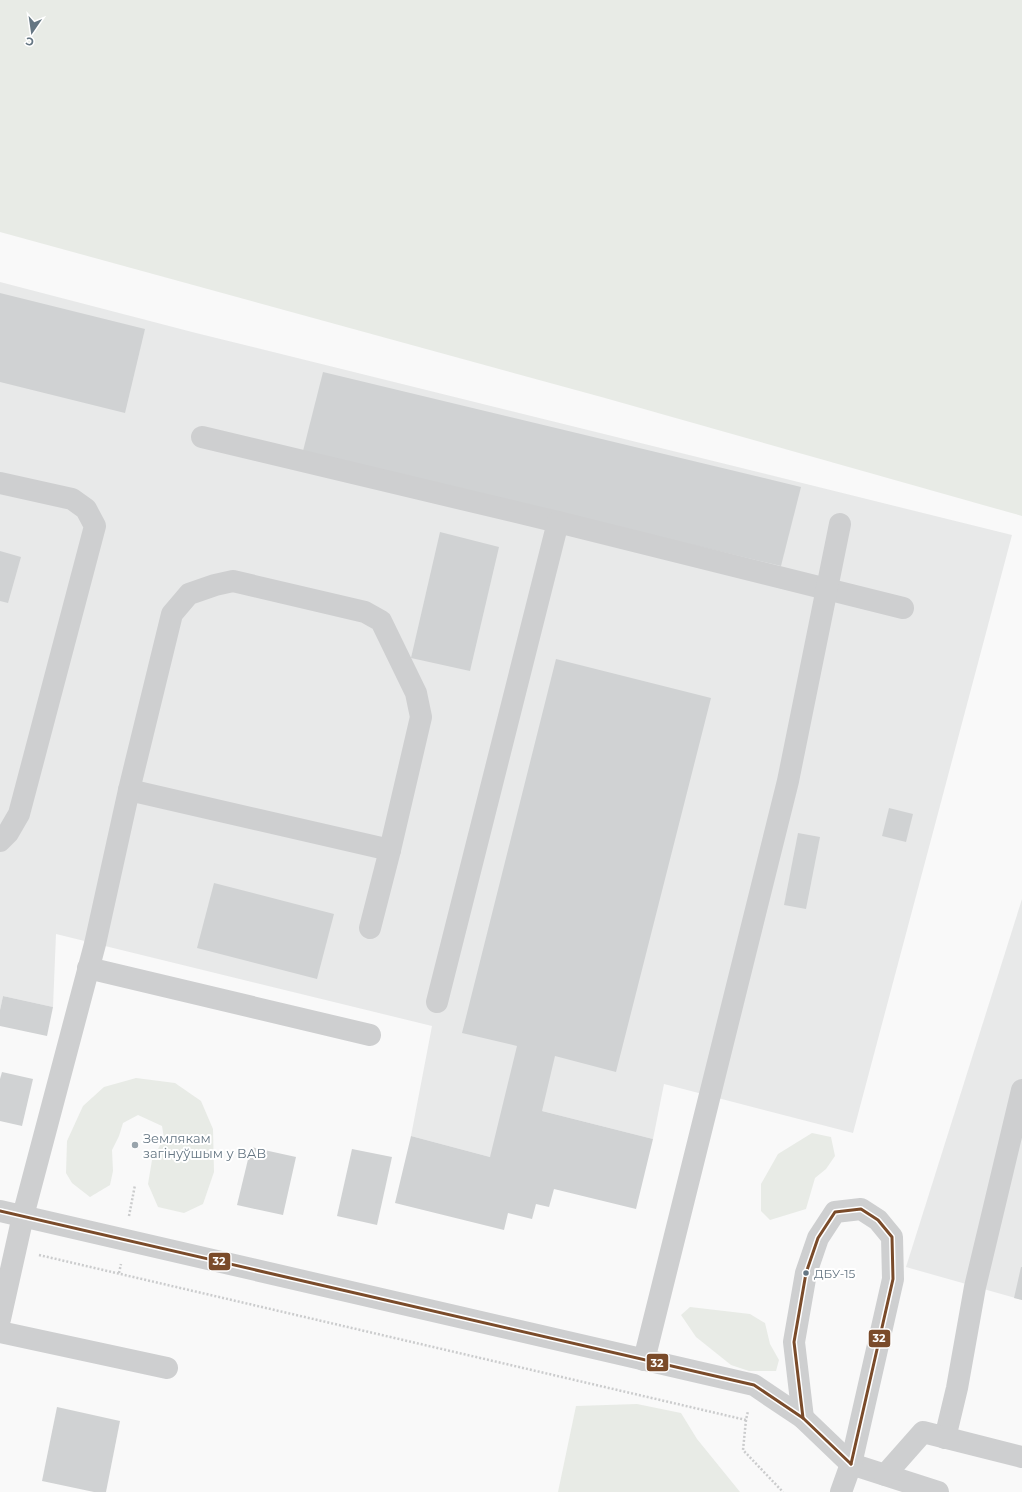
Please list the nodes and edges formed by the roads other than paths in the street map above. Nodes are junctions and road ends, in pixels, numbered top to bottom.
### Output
1 (202, 437) dead end
2 (0, 483) edge
3 (558, 522) junction
4 (840, 524) dead end
5 (828, 589) junction
6 (903, 608) dead end
7 (129, 790) junction
8 (0, 841) edge
9 (390, 850) junction
10 (370, 928) dead end
11 (88, 968) junction
12 (437, 1002) dead end
13 (370, 1035) dead end
14 (1022, 1090) edge
15 (0, 1212) edge
16 (23, 1216) junction
17 (0, 1319) edge
18 (0, 1332) edge
19 (644, 1360) junction
20 (167, 1368) dead end
21 (803, 1418) junction
22 (945, 1438) junction
23 (1022, 1457) edge
24 (851, 1464) junction
25 (885, 1475) junction
26 (841, 1492) edge
27 (938, 1492) edge

1 - 3 street
2 - 8 street
3 - 5 street
3 - 12 street
4 - 5 street
5 - 6 street
5 - 19 street
7 - 9 street
7 - 9 street
7 - 11 street
9 - 10 street
11 - 13 street
11 - 16 street
14 - 22 street
15 - 16 street
16 - 17 street
16 - 19 street
18 - 20 street
19 - 21 street
21 - 24 street
21 - 24 street
22 - 23 street
22 - 25 street
24 - 25 street
24 - 26 street
25 - 27 street

